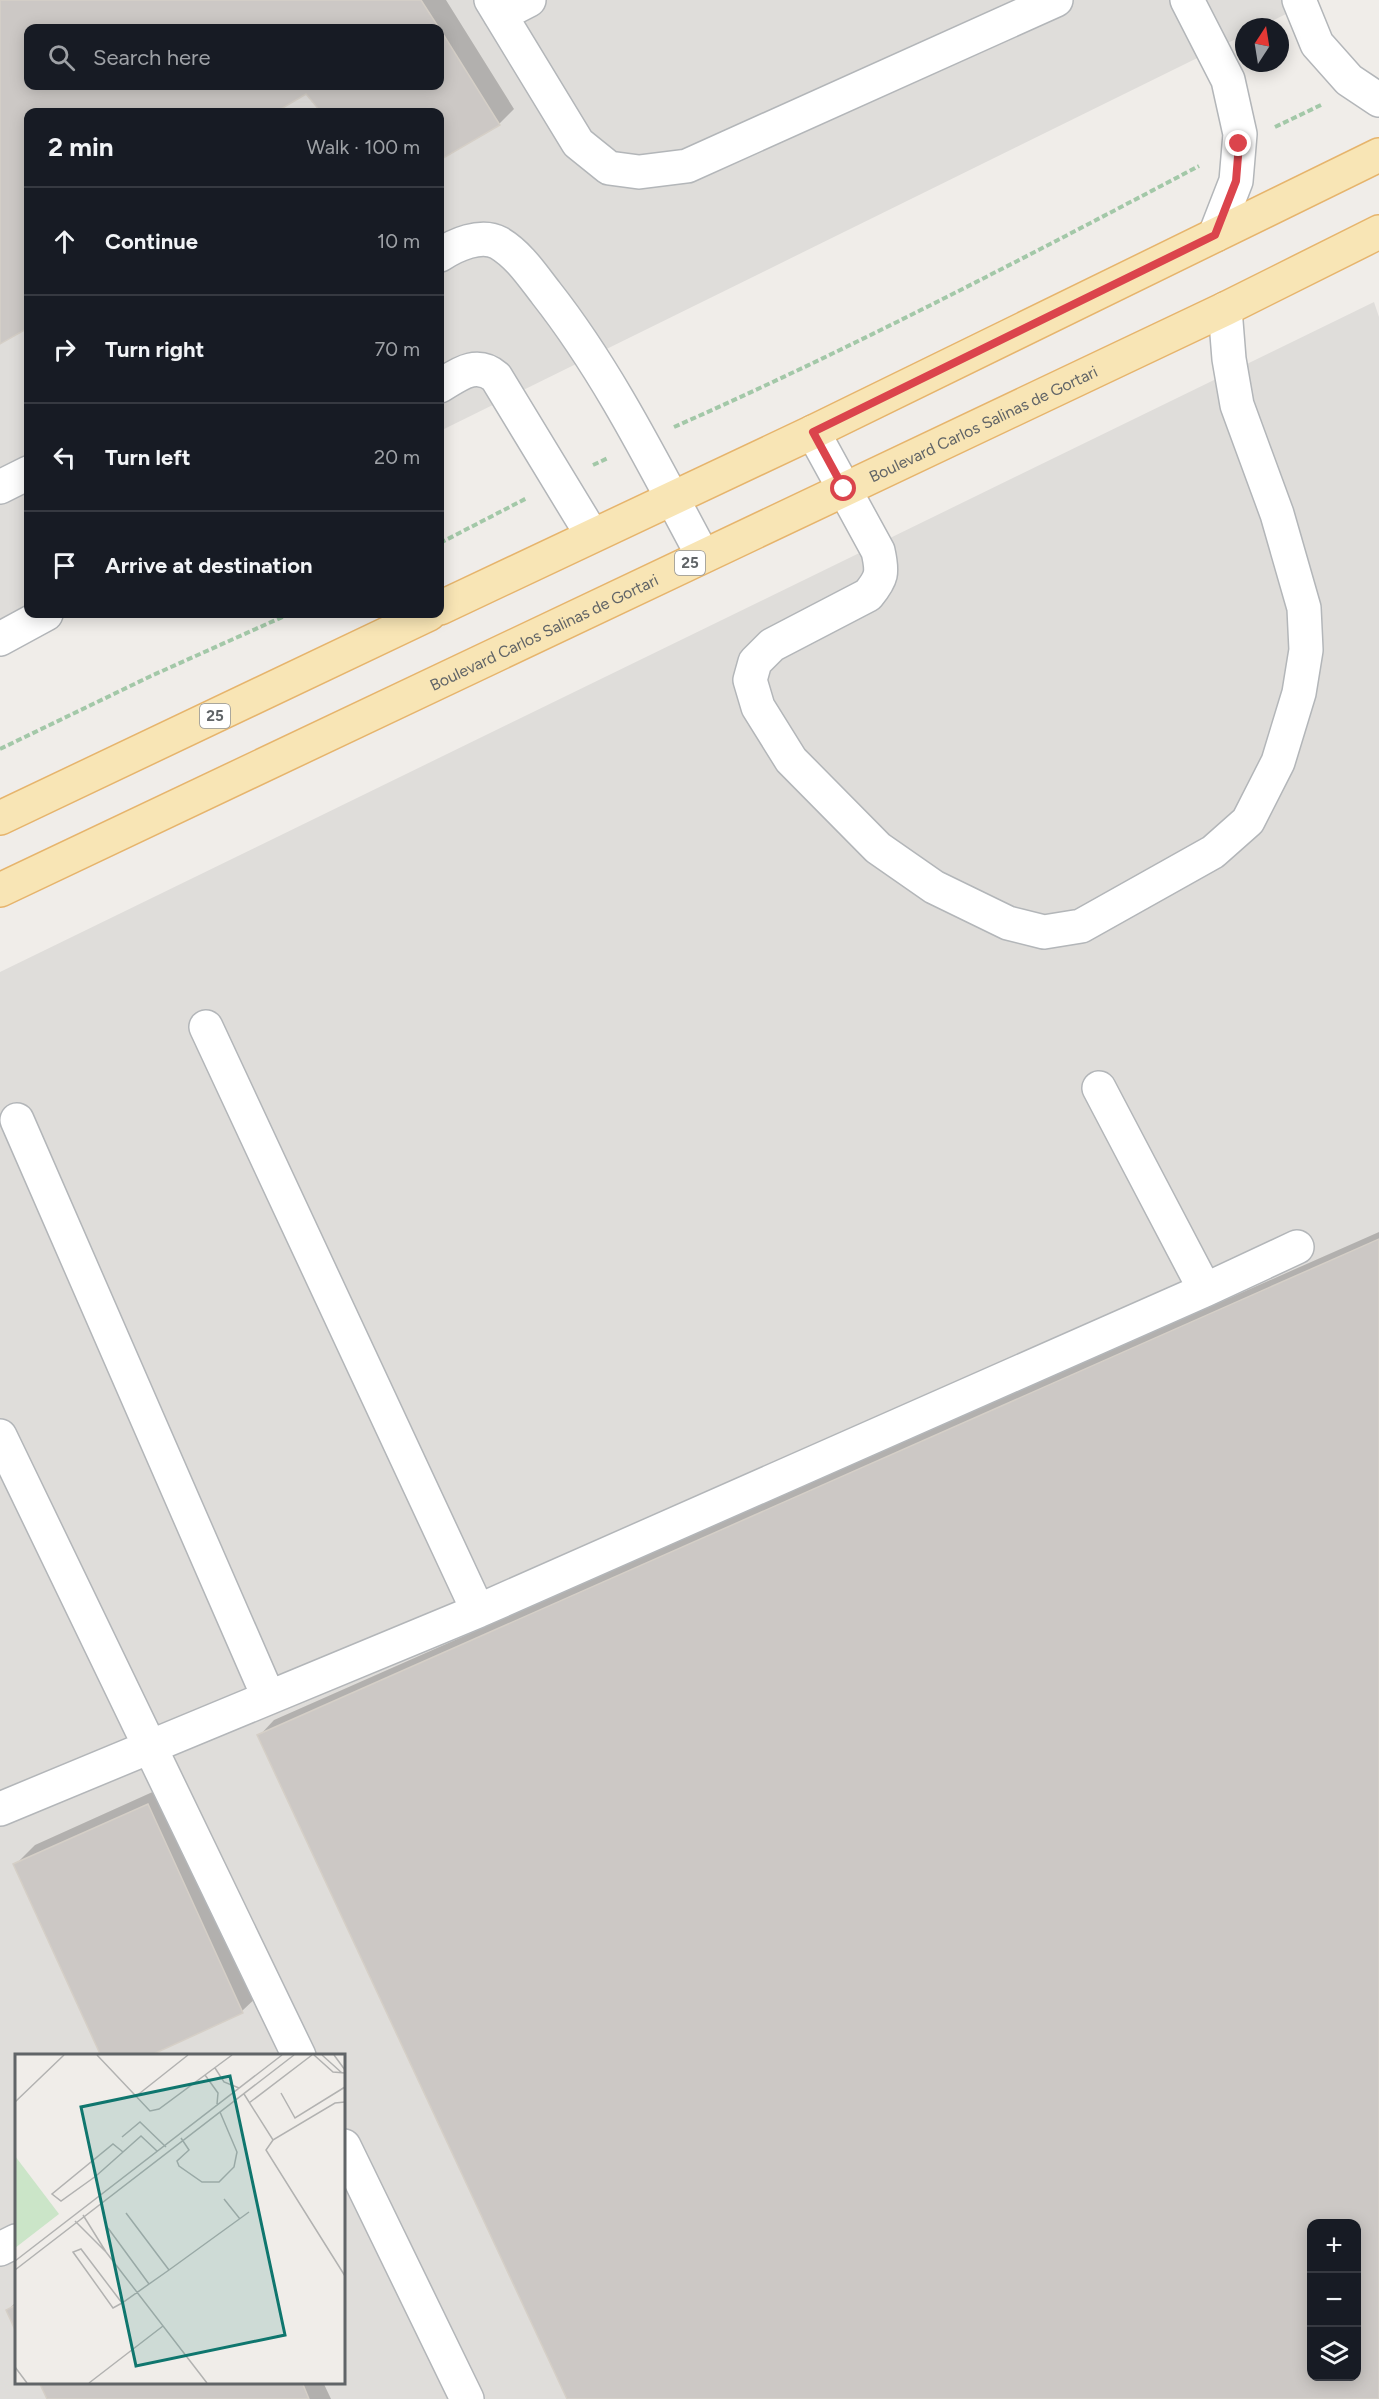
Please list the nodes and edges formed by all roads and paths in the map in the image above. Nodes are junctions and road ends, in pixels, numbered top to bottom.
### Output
1 (529, 0) edge
2 (1056, 0) edge
3 (1188, 0) edge
4 (1299, 0) edge
5 (496, 7) edge
6 (1369, 93) edge
7 (1239, 144) junction
8 (1379, 155) edge
9 (1379, 232) edge
10 (1215, 235) junction
11 (444, 252) edge
12 (1225, 309) junction
13 (444, 384) edge
14 (813, 432) junction
15 (640, 442) junction
16 (24, 475) edge
17 (560, 481) junction
18 (0, 487) edge
19 (844, 489) junction
20 (672, 498) junction
21 (592, 535) junction
22 (444, 541) edge
23 (703, 556) junction
24 (444, 606) edge
25 (39, 618) edge
26 (280, 618) edge
27 (421, 618) edge
28 (0, 639) edge
29 (0, 748) edge
30 (0, 818) edge
31 (0, 890) edge
32 (206, 1027) dead end
33 (1099, 1088) dead end
34 (17, 1119) dead end
35 (1297, 1247) dead end
36 (1205, 1290) junction
37 (0, 1436) edge
38 (478, 1611) junction
39 (268, 1696) junction
40 (149, 1746) junction
41 (0, 1809) edge
42 (299, 2054) edge
43 (345, 2148) edge
44 (15, 2242) edge
45 (0, 2249) edge
46 (467, 2399) edge

1 - 5 lane
2 - 5 lane
3 - 7 lane
4 - 6 lane
6 - 7 path
7 - 10 lane
7 - 15 path
8 - 10 main road
9 - 12 main road, Boulevard Carlos Salinas de Gortari / 25
10 - 14 main road
11 - 15 lane
12 - 19 main road, Boulevard Carlos Salinas de Gortari / 25
12 - 19 lane
13 - 17 lane
14 - 19 lane
14 - 20 main road
15 - 17 path
15 - 20 lane
16 - 18 lane
17 - 21 lane
17 - 22 path
19 - 23 main road, Boulevard Carlos Salinas de Gortari / 25
20 - 21 main road
20 - 23 lane
21 - 24 main road
23 - 31 main road, Boulevard Carlos Salinas de Gortari / 25
25 - 28 lane
26 - 29 path
27 - 30 main road, 25
32 - 38 lane
33 - 36 lane
34 - 39 lane
35 - 36 lane
36 - 38 lane
37 - 40 lane
38 - 39 lane
39 - 40 lane
40 - 41 lane
40 - 42 lane
43 - 46 lane
44 - 45 lane

